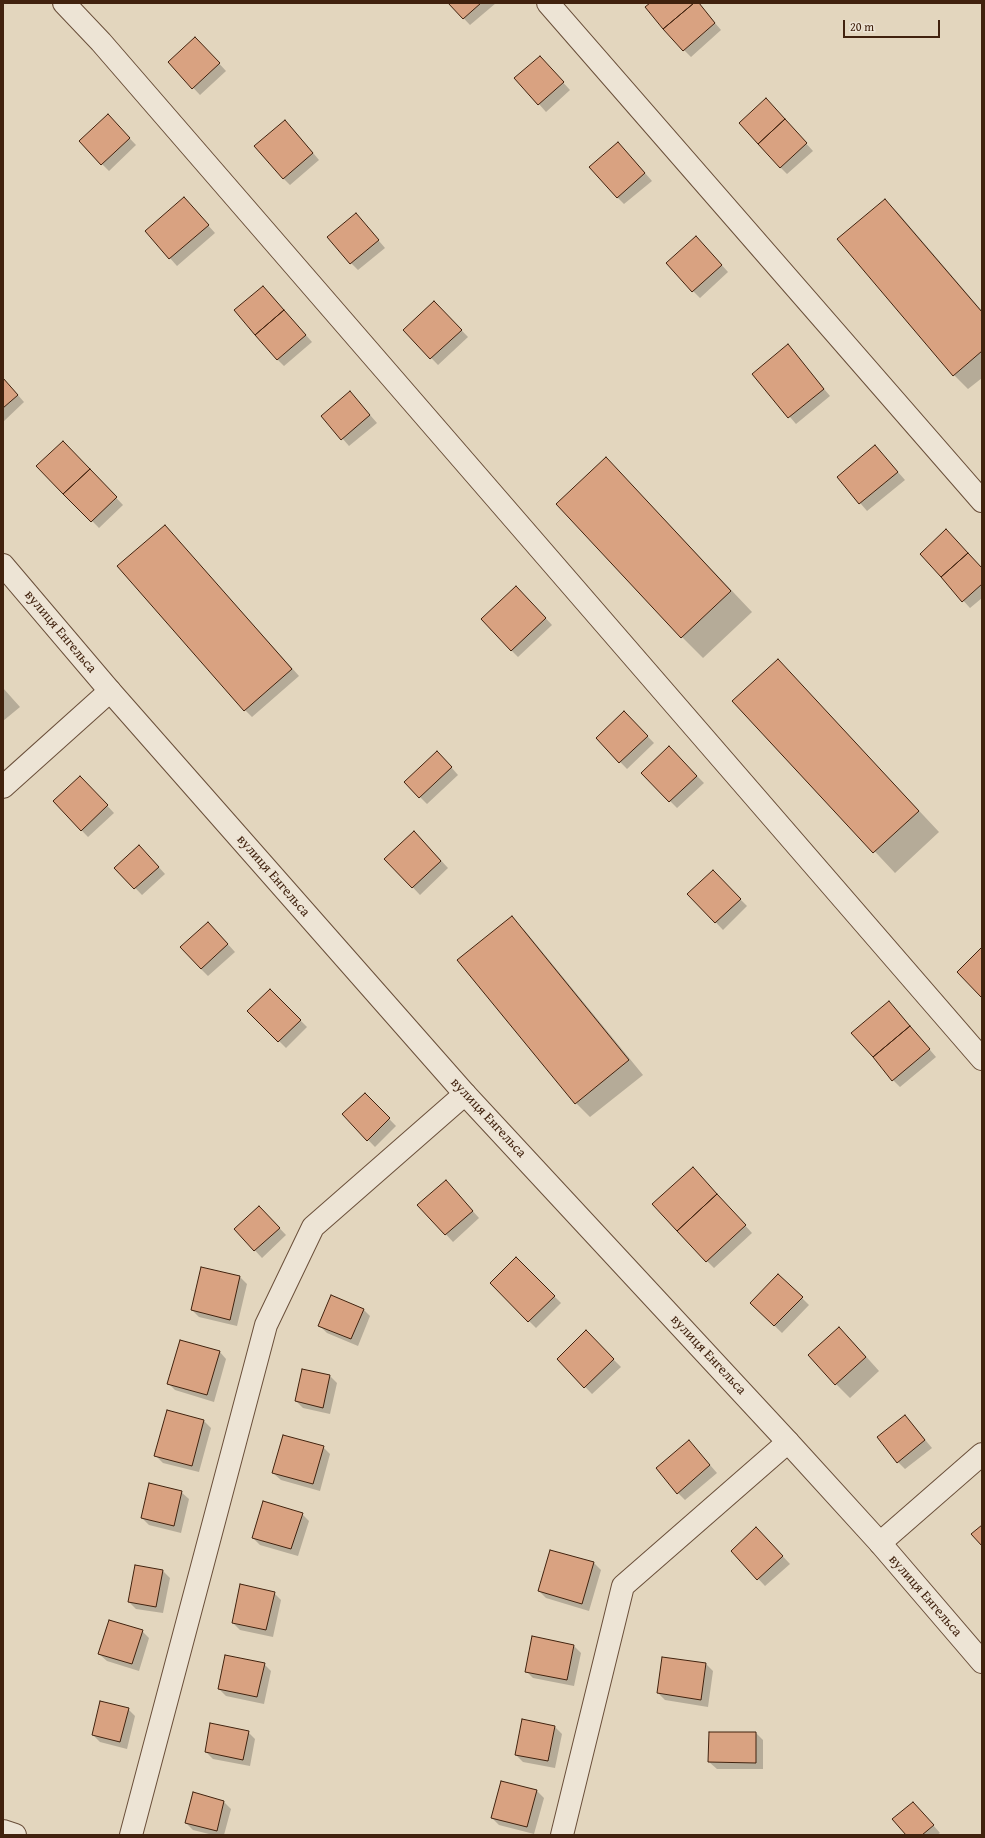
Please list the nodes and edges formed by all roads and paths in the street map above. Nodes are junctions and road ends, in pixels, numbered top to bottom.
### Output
1 (64, 3) edge
2 (548, 3) edge
3 (982, 501) edge
4 (3, 565) edge
5 (110, 691) junction
6 (3, 787) edge
7 (982, 1059) edge
8 (465, 1094) junction
9 (788, 1442) junction
10 (982, 1454) edge
11 (880, 1543) junction
12 (982, 1662) edge
13 (3, 1831) edge
14 (15, 1835) edge
15 (131, 1835) edge
16 (562, 1835) edge

1 - 7 street
2 - 3 street
4 - 5 street, вулиця Енгельса
5 - 6 street
5 - 8 street, вулиця Енгельса
8 - 9 street, вулиця Енгельса
8 - 15 street
9 - 11 street, вулиця Енгельса
9 - 16 street
10 - 11 street
11 - 12 street, вулиця Енгельса
13 - 14 street

